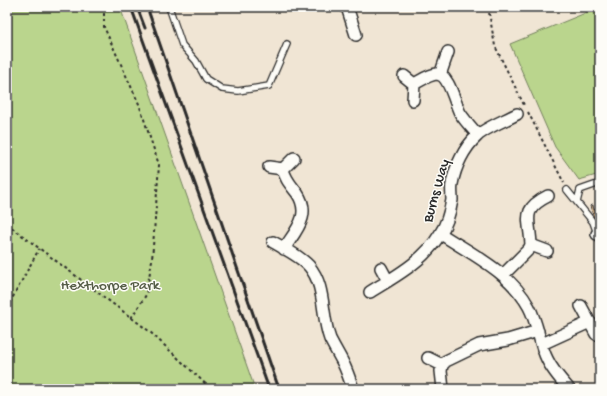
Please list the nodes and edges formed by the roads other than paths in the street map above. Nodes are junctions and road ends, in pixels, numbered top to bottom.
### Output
1 (169, 7) edge
2 (347, 7) edge
3 (356, 35) dead end
4 (287, 44) dead end
5 (448, 52) dead end
6 (440, 75) junction
7 (404, 76) dead end
8 (414, 84) junction
9 (413, 100) dead end
10 (517, 114) dead end
11 (478, 135) junction
12 (294, 158) dead end
13 (268, 167) dead end
14 (283, 169) junction
15 (600, 183) edge
16 (567, 190) road end
17 (548, 196) dead end
18 (577, 202) junction
19 (440, 234) junction
20 (599, 236) edge
21 (273, 242) dead end
22 (531, 245) junction
23 (284, 249) junction
24 (547, 251) dead end
25 (382, 268) dead end
26 (503, 275) junction
27 (388, 281) junction
28 (370, 292) dead end
29 (581, 306) dead end
30 (590, 322) junction
31 (538, 331) junction
32 (596, 334) dead end
33 (542, 344) junction
34 (428, 358) dead end
35 (442, 365) junction
36 (353, 389) edge
37 (443, 389) edge
38 (568, 389) edge

1 - 4 lane
2 - 3 street
5 - 6 street
6 - 8 street
6 - 11 street
7 - 8 street
8 - 9 street
10 - 11 street, Burns Way
11 - 19 street, Burns Way
12 - 14 street
13 - 14 street
14 - 23 street
15 - 18 lane
16 - 18 lane
17 - 22 street
18 - 20 lane
19 - 26 street
19 - 27 street, Burns Way
21 - 23 street
22 - 24 street
22 - 26 street
23 - 36 street
25 - 27 street
26 - 31 street
27 - 28 street, Burns Way
29 - 30 street
30 - 32 street
30 - 33 street
31 - 33 street
31 - 35 street
33 - 38 street
34 - 35 street
35 - 37 street

